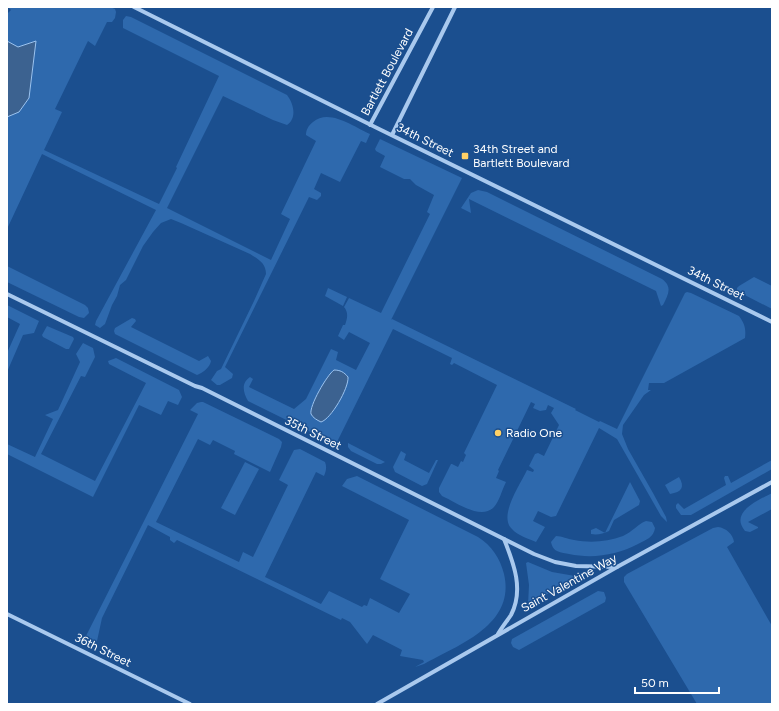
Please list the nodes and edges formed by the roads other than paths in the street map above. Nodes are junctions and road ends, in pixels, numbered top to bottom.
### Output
1 (134, 7) edge
2 (433, 7) edge
3 (455, 7) edge
4 (370, 125) junction
5 (392, 135) junction
6 (7, 294) edge
7 (772, 322) edge
8 (772, 482) edge
9 (504, 539) junction
10 (617, 567) junction
11 (7, 614) edge
12 (498, 635) junction
13 (190, 704) edge
14 (377, 704) edge

1 - 4 street, 34th Street
2 - 4 street, Bartlett Boulevard
3 - 5 street
4 - 5 street, 34th Street
5 - 7 street, 34th Street
6 - 9 street, 35th Street
8 - 10 street, Saint Valentine Way
9 - 10 street, 35th Street
9 - 12 street
10 - 12 street, Saint Valentine Way
11 - 13 street, 36th Street
12 - 14 street, Saint Valentine Way

